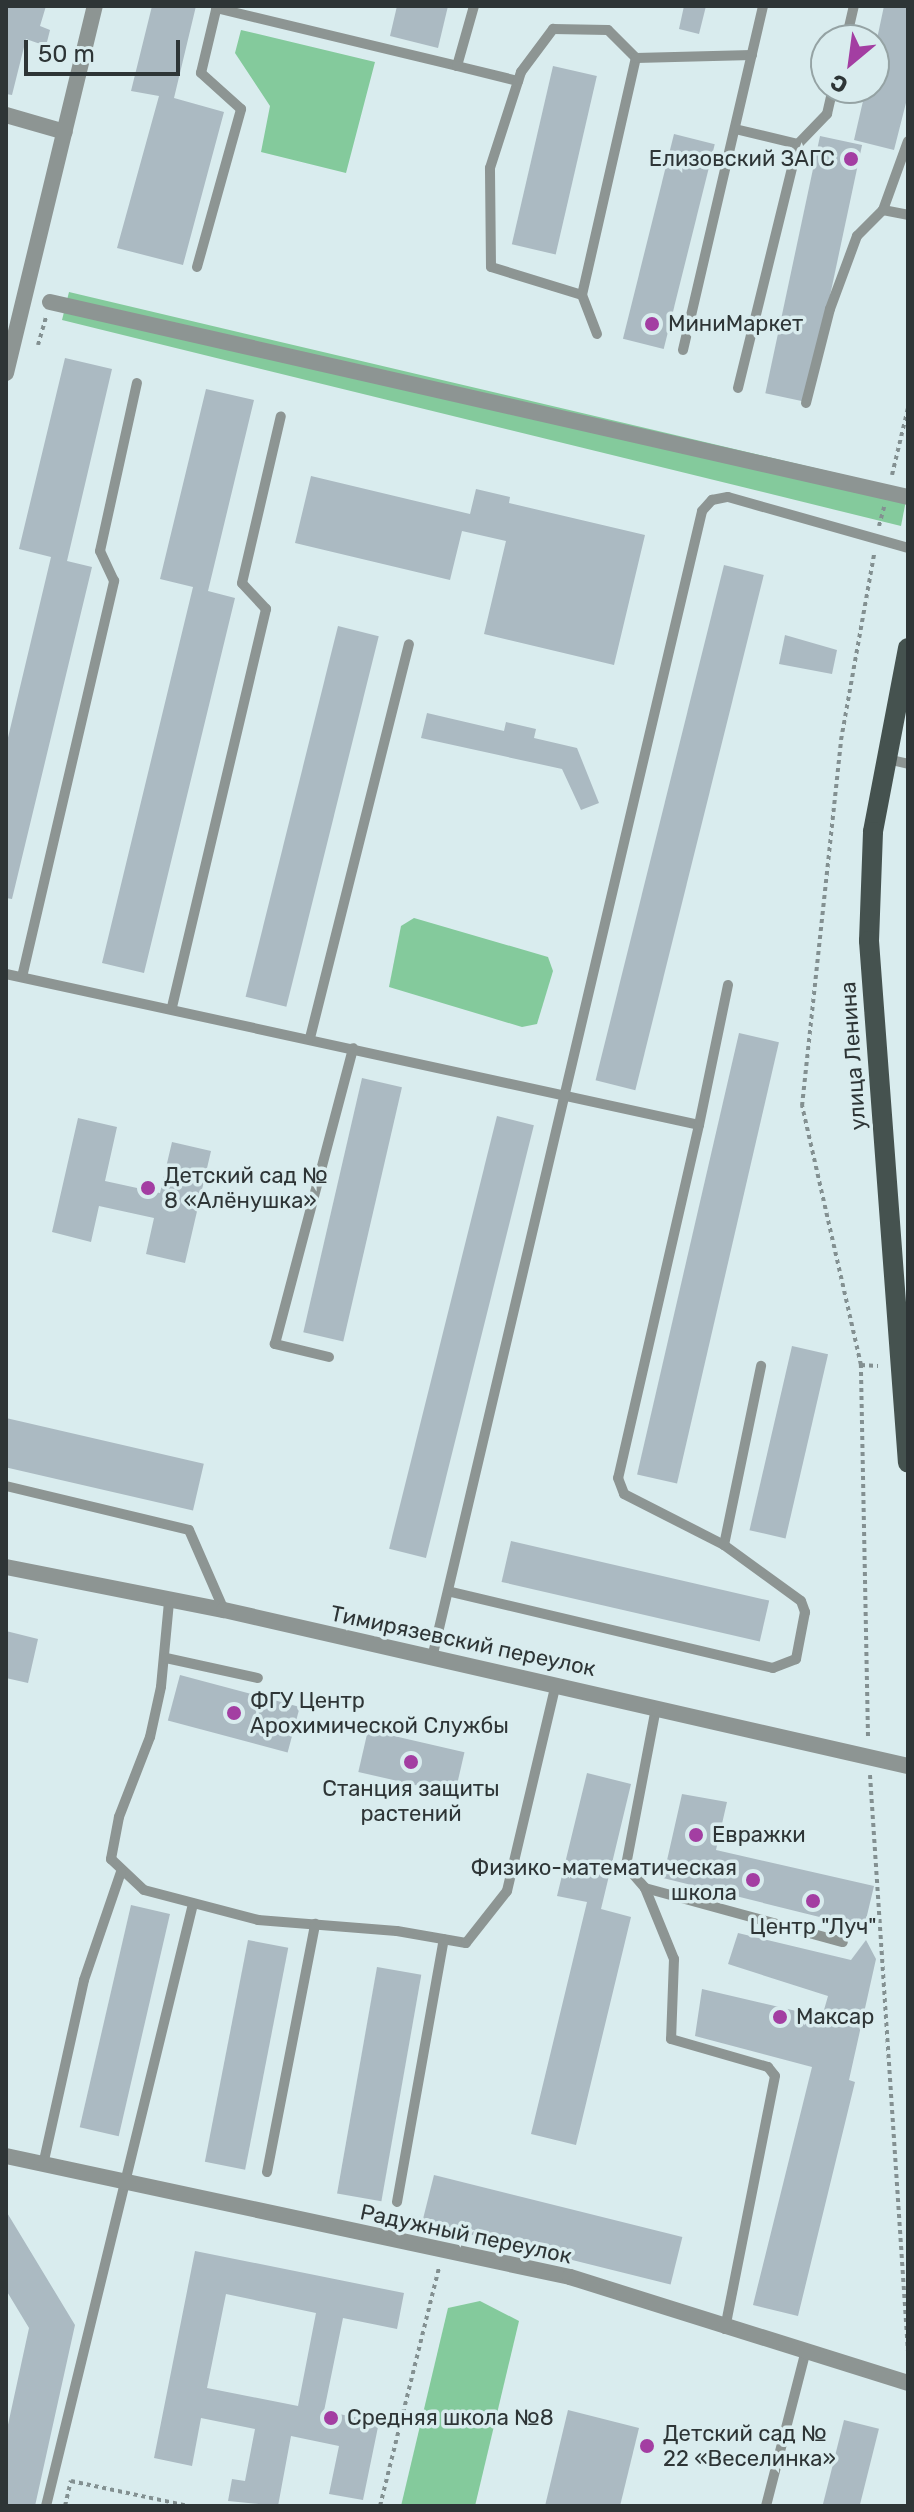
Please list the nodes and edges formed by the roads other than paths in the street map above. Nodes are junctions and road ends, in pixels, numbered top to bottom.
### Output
1 (95, 6) edge
2 (474, 6) edge
3 (763, 6) edge
4 (217, 7) edge
5 (752, 55) junction
6 (636, 58) junction
7 (457, 66) junction
8 (518, 81) junction
9 (829, 104) edge
10 (6, 115) edge
11 (735, 129) junction
12 (65, 132) junction
13 (908, 141) edge
14 (798, 144) junction
15 (883, 210) junction
16 (908, 215) edge
17 (197, 267) dead end
18 (582, 295) junction
19 (50, 302) dead end
20 (597, 334) dead end
21 (683, 350) dead end
22 (6, 373) edge
23 (137, 383) dead end
24 (738, 388) dead end
25 (806, 403) dead end
26 (281, 416) dead end
27 (908, 497) edge
28 (908, 548) edge
29 (409, 644) dead end
30 (908, 648) edge
31 (886, 758) junction
32 (908, 764) edge
33 (6, 974) edge
34 (22, 977) junction
35 (728, 985) dead end
36 (172, 1007) junction
37 (310, 1038) junction
38 (353, 1048) junction
39 (563, 1096) junction
40 (699, 1125) junction
41 (329, 1357) dead end
42 (761, 1366) dead end
43 (908, 1463) edge
44 (6, 1486) edge
45 (724, 1545) junction
46 (6, 1567) edge
47 (451, 1592) junction
48 (169, 1602) junction
49 (224, 1610) junction
50 (166, 1658) junction
51 (432, 1658) junction
52 (258, 1678) dead end
53 (556, 1684) junction
54 (656, 1708) junction
55 (908, 1766) edge
56 (121, 1872) junction
57 (645, 1888) junction
58 (193, 1904) junction
59 (315, 1924) junction
60 (444, 1939) junction
61 (843, 1942) dead end
62 (6, 2156) edge
63 (43, 2165) junction
64 (267, 2172) dead end
65 (126, 2184) junction
66 (397, 2202) dead end
67 (725, 2329) junction
68 (806, 2350) junction
69 (908, 2383) edge
70 (46, 2506) edge
71 (766, 2506) edge

1 - 12 street
2 - 7 lane
3 - 5 lane
4 - 7 lane
4 - 17 lane
5 - 6 lane
5 - 11 lane
6 - 8 lane
6 - 18 lane
7 - 8 lane
8 - 18 lane
9 - 14 lane
10 - 12 street
11 - 14 lane
11 - 21 lane
12 - 22 street
13 - 15 lane
14 - 24 lane
15 - 16 lane
15 - 25 lane
18 - 20 lane
19 - 27 street
23 - 34 lane
26 - 36 lane
28 - 39 lane
29 - 37 lane
30 - 31 main road, улица Ленина
31 - 32 lane
31 - 43 main road, улица Ленина
33 - 34 lane
34 - 36 lane
35 - 40 lane
36 - 37 lane
37 - 38 lane
38 - 39 lane
38 - 41 lane
39 - 40 lane
39 - 47 lane
40 - 45 lane
42 - 45 lane
44 - 49 lane
45 - 47 lane
46 - 48 street, Тимирязевский переулок
47 - 51 lane
48 - 49 street, Тимирязевский переулок
48 - 50 lane
49 - 51 street, Тимирязевский переулок
50 - 52 lane
50 - 56 lane
51 - 53 street, Тимирязевский переулок
53 - 54 street, Тимирязевский переулок
53 - 60 lane
54 - 55 street, Тимирязевский переулок
54 - 57 lane
56 - 58 lane
56 - 63 lane
57 - 61 lane
57 - 67 lane
58 - 59 lane
58 - 65 lane
59 - 60 lane
59 - 64 lane
60 - 66 lane
62 - 63 street, Радужный переулок
63 - 65 street, Радужный переулок
65 - 67 street, Радужный переулок
65 - 70 lane
67 - 68 street, Радужный переулок
68 - 69 street, Радужный переулок
68 - 71 lane

